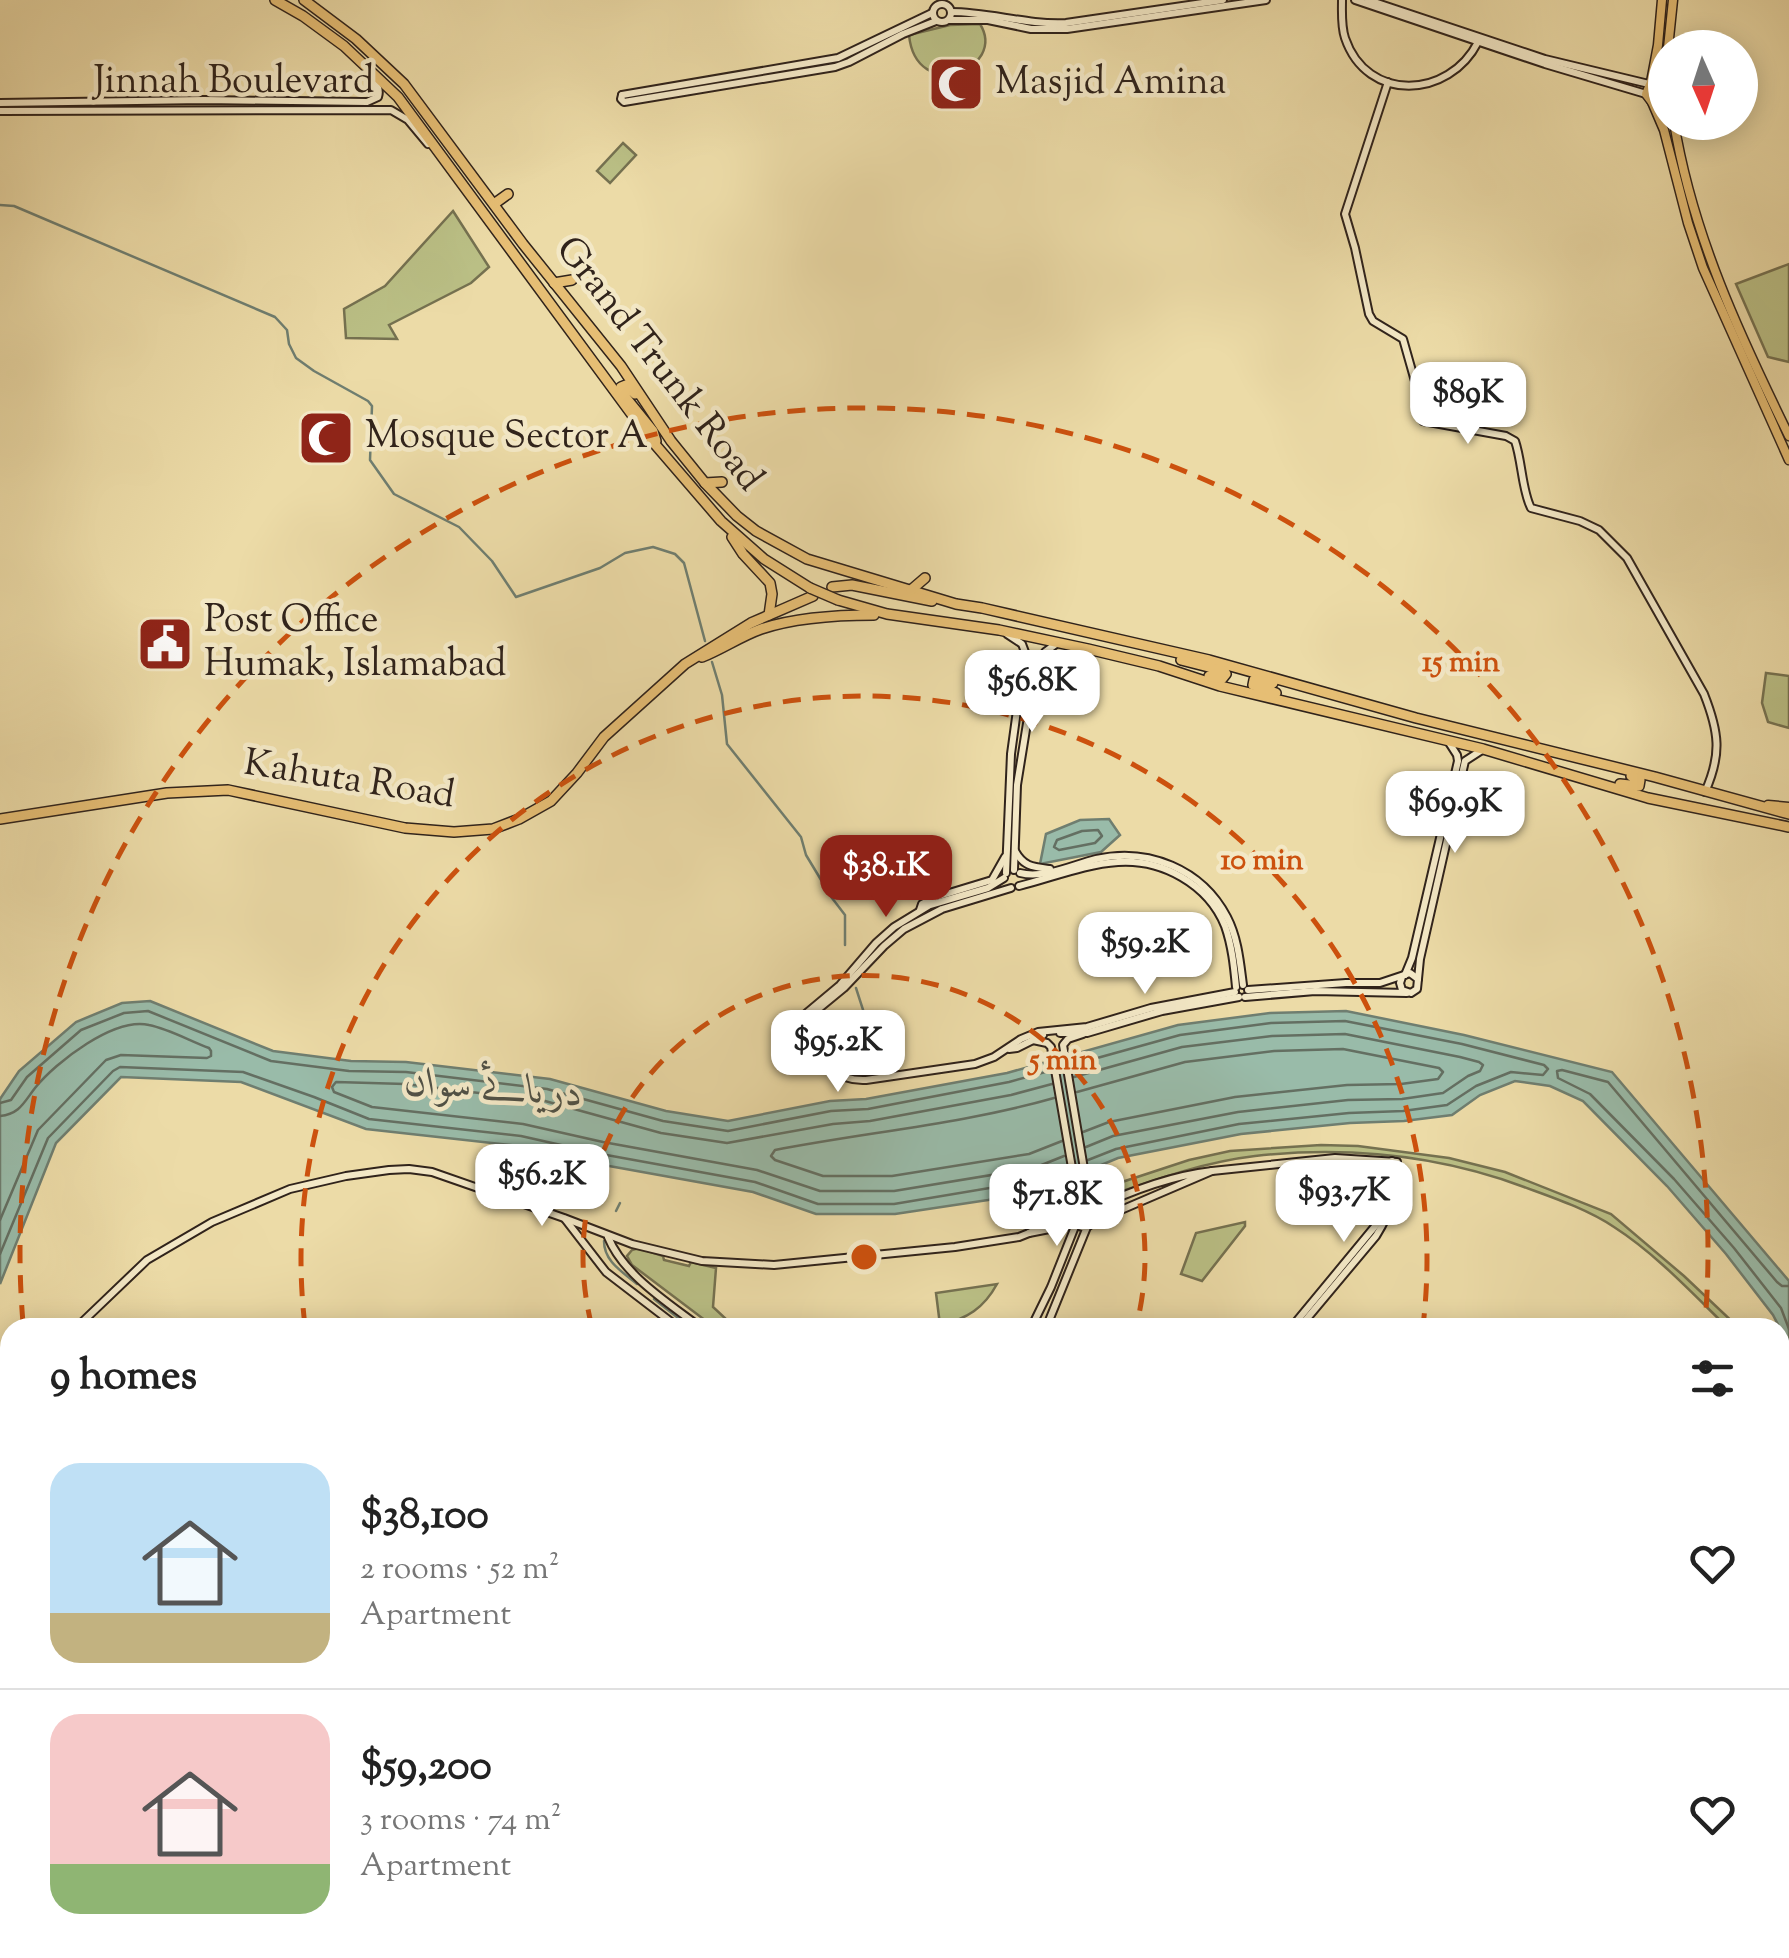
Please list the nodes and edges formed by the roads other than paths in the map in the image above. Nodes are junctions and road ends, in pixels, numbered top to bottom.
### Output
1 (275, 0) edge
2 (304, 0) edge
3 (1222, 0) edge
4 (1266, 0) edge
5 (1355, 0) edge
6 (1368, 0) edge
7 (1662, 0) edge
8 (1673, 0) edge
9 (1343, 1) edge
10 (950, 16) junction
11 (934, 17) junction
12 (1659, 30) edge
13 (1670, 30) edge
14 (1478, 42) junction
15 (344, 46) junction
16 (1388, 82) junction
17 (1648, 90) edge
18 (1648, 90) edge
19 (334, 102) junction
20 (0, 103) edge
21 (167, 105) junction
22 (339, 110) junction
23 (0, 111) edge
24 (1667, 140) edge
25 (1677, 140) edge
26 (446, 162) junction
27 (508, 194) dead end
28 (494, 204) junction
29 (554, 282) junction
30 (568, 300) junction
31 (578, 313) junction
32 (560, 317) junction
33 (1789, 436) edge
34 (671, 442) junction
35 (659, 448) junction
36 (1789, 460) edge
37 (722, 482) dead end
38 (705, 483) junction
39 (721, 521) junction
40 (836, 555) dead end
41 (826, 566) junction
42 (832, 587) dead end
43 (911, 590) junction
44 (812, 592) junction
45 (930, 596) junction
46 (956, 604) junction
47 (887, 614) junction
48 (769, 615) junction
49 (999, 630) junction
50 (1058, 644) junction
51 (1161, 649) junction
52 (685, 664) junction
53 (1159, 666) junction
54 (1333, 695) junction
55 (1325, 710) junction
56 (1448, 741) junction
57 (1483, 749) junction
58 (1610, 767) junction
59 (1577, 776) junction
60 (1694, 789) junction
61 (1705, 792) junction
62 (1714, 810) junction
63 (1789, 811) edge
64 (0, 820) edge
65 (1789, 827) edge
66 (1015, 850) junction
67 (1006, 855) junction
68 (1057, 870) junction
69 (1011, 874) junction
70 (1015, 887) junction
71 (920, 912) junction
72 (1404, 976) junction
73 (1418, 979) junction
74 (1241, 991) junction
75 (1408, 993) junction
76 (798, 1025) junction
77 (1083, 1034) junction
78 (1032, 1040) junction
79 (1008, 1049) junction
80 (1394, 1162) junction
81 (1212, 1171) junction
82 (1090, 1196) junction
83 (1108, 1202) junction
84 (1077, 1210) junction
85 (1092, 1210) junction
86 (564, 1218) junction
87 (1076, 1224) junction
88 (1090, 1224) junction
89 (597, 1232) junction
90 (1029, 1233) junction
91 (608, 1236) junction
92 (632, 1244) junction
93 (596, 1256) junction
94 (622, 1259) junction
95 (86, 1318) edge
96 (666, 1318) edge
97 (688, 1318) edge
98 (1035, 1318) edge
99 (1050, 1318) edge
100 (1299, 1318) edge
101 (1307, 1318) edge

1 - 15 highway, Grand Trunk Road
2 - 28 highway, Grand Trunk Road
3 - 10 street
4 - 10 street
5 - 14 street
6 - 18 street
7 - 12 main road
8 - 13 main road
9 - 16 street
10 - 11 street
10 - 11 street
11 - 11 street
14 - 16 street
14 - 17 street
15 - 19 street, Jinnah Boulevard
15 - 26 highway, Grand Trunk Road
16 - 61 street
19 - 21 street, Jinnah Boulevard
19 - 22 street
20 - 21 street, Jinnah Boulevard
21 - 22 street, Jinnah Boulevard
21 - 23 street, Jinnah Boulevard
22 - 26 street, Jinnah Boulevard
24 - 36 main road
25 - 33 main road
26 - 32 highway, Grand Trunk Road
27 - 28 highway
28 - 29 highway, Grand Trunk Road
29 - 30 highway, Grand Trunk Road
29 - 30 highway
30 - 31 highway, Grand Trunk Road
31 - 32 highway
31 - 34 highway, Grand Trunk Road
32 - 35 highway, Grand Trunk Road
34 - 35 highway
34 - 38 highway, Grand Trunk Road
35 - 39 highway, Grand Trunk Road
37 - 38 highway
38 - 41 highway, Grand Trunk Road
39 - 44 highway, Grand Trunk Road
39 - 48 highway
40 - 41 highway
41 - 43 highway, Grand Trunk Road
42 - 46 highway
43 - 45 highway, Grand Trunk Road
43 - 45 highway
44 - 47 highway, Grand Trunk Road, bridge
44 - 48 highway, Kahuta Road
45 - 46 highway, Grand Trunk Road
46 - 51 highway, Grand Trunk Road
47 - 49 highway
47 - 52 highway, Kahuta Road
48 - 52 highway, Kahuta Road
49 - 50 highway
49 - 67 street
50 - 53 highway
50 - 66 street
51 - 53 highway
51 - 54 highway, Grand Trunk Road
52 - 64 highway, Kahuta Road
53 - 55 highway
54 - 55 highway
54 - 58 highway, Grand Trunk Road
55 - 56 highway
56 - 57 highway
56 - 72 street
57 - 59 highway
57 - 73 street
58 - 59 highway
58 - 60 highway, Grand Trunk Road
59 - 62 highway
60 - 61 highway, Grand Trunk Road
60 - 62 highway
61 - 63 highway, Grand Trunk Road
62 - 65 highway
66 - 68 street
66 - 69 street
67 - 69 street
67 - 71 street
68 - 69 street
68 - 74 street
69 - 70 street
69 - 70 street
69 - 71 street
70 - 74 street
70 - 76 street
71 - 76 street
72 - 73 street
72 - 74 street
72 - 75 street
73 - 75 street
74 - 75 street
74 - 77 street
74 - 79 street
76 - 79 street
77 - 78 street
77 - 82 street
78 - 79 street
78 - 84 street
80 - 81 street
80 - 100 street
80 - 101 street
81 - 83 street
81 - 88 street
82 - 83 street
82 - 85 street
83 - 85 street
84 - 85 street
84 - 87 street
84 - 90 street
85 - 88 street
86 - 89 street
86 - 93 street
86 - 95 street
87 - 88 street
87 - 90 street
87 - 98 street
88 - 99 street
89 - 91 street
89 - 93 street
90 - 92 street
91 - 92 street
91 - 94 street
92 - 94 street
93 - 96 street
94 - 97 street

